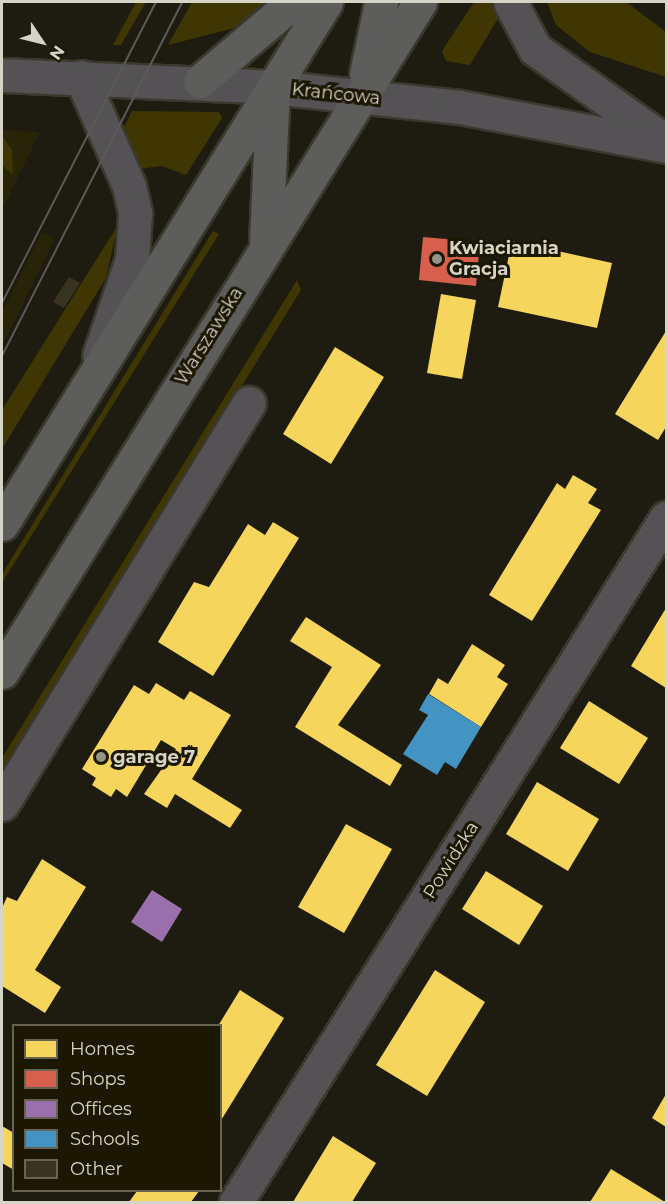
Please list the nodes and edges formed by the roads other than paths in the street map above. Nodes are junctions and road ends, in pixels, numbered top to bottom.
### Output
1 (293, 2) edge
2 (326, 2) edge
3 (381, 2) edge
4 (420, 2) edge
5 (510, 2) edge
6 (2, 75) edge
7 (81, 77) junction
8 (200, 81) junction
9 (273, 87) junction
10 (361, 96) junction
11 (666, 141) edge
12 (666, 146) edge
13 (266, 243) junction
14 (92, 376) junction
15 (249, 403) dead end
16 (666, 518) edge
17 (2, 524) edge
18 (2, 672) edge
19 (2, 804) edge
20 (236, 1203) edge

1 - 8 main road
2 - 9 main road
3 - 10 main road
4 - 10 main road, Warszawska
5 - 11 street
6 - 7 street, Krańcowa
7 - 8 street, Krańcowa
7 - 14 street
8 - 9 street, Krańcowa
9 - 10 street, Krańcowa
9 - 13 main road
9 - 14 main road
10 - 12 street, Krańcowa
10 - 13 main road, Warszawska
13 - 18 main road, Warszawska
14 - 17 main road
15 - 19 street
16 - 20 street, Powidzka

